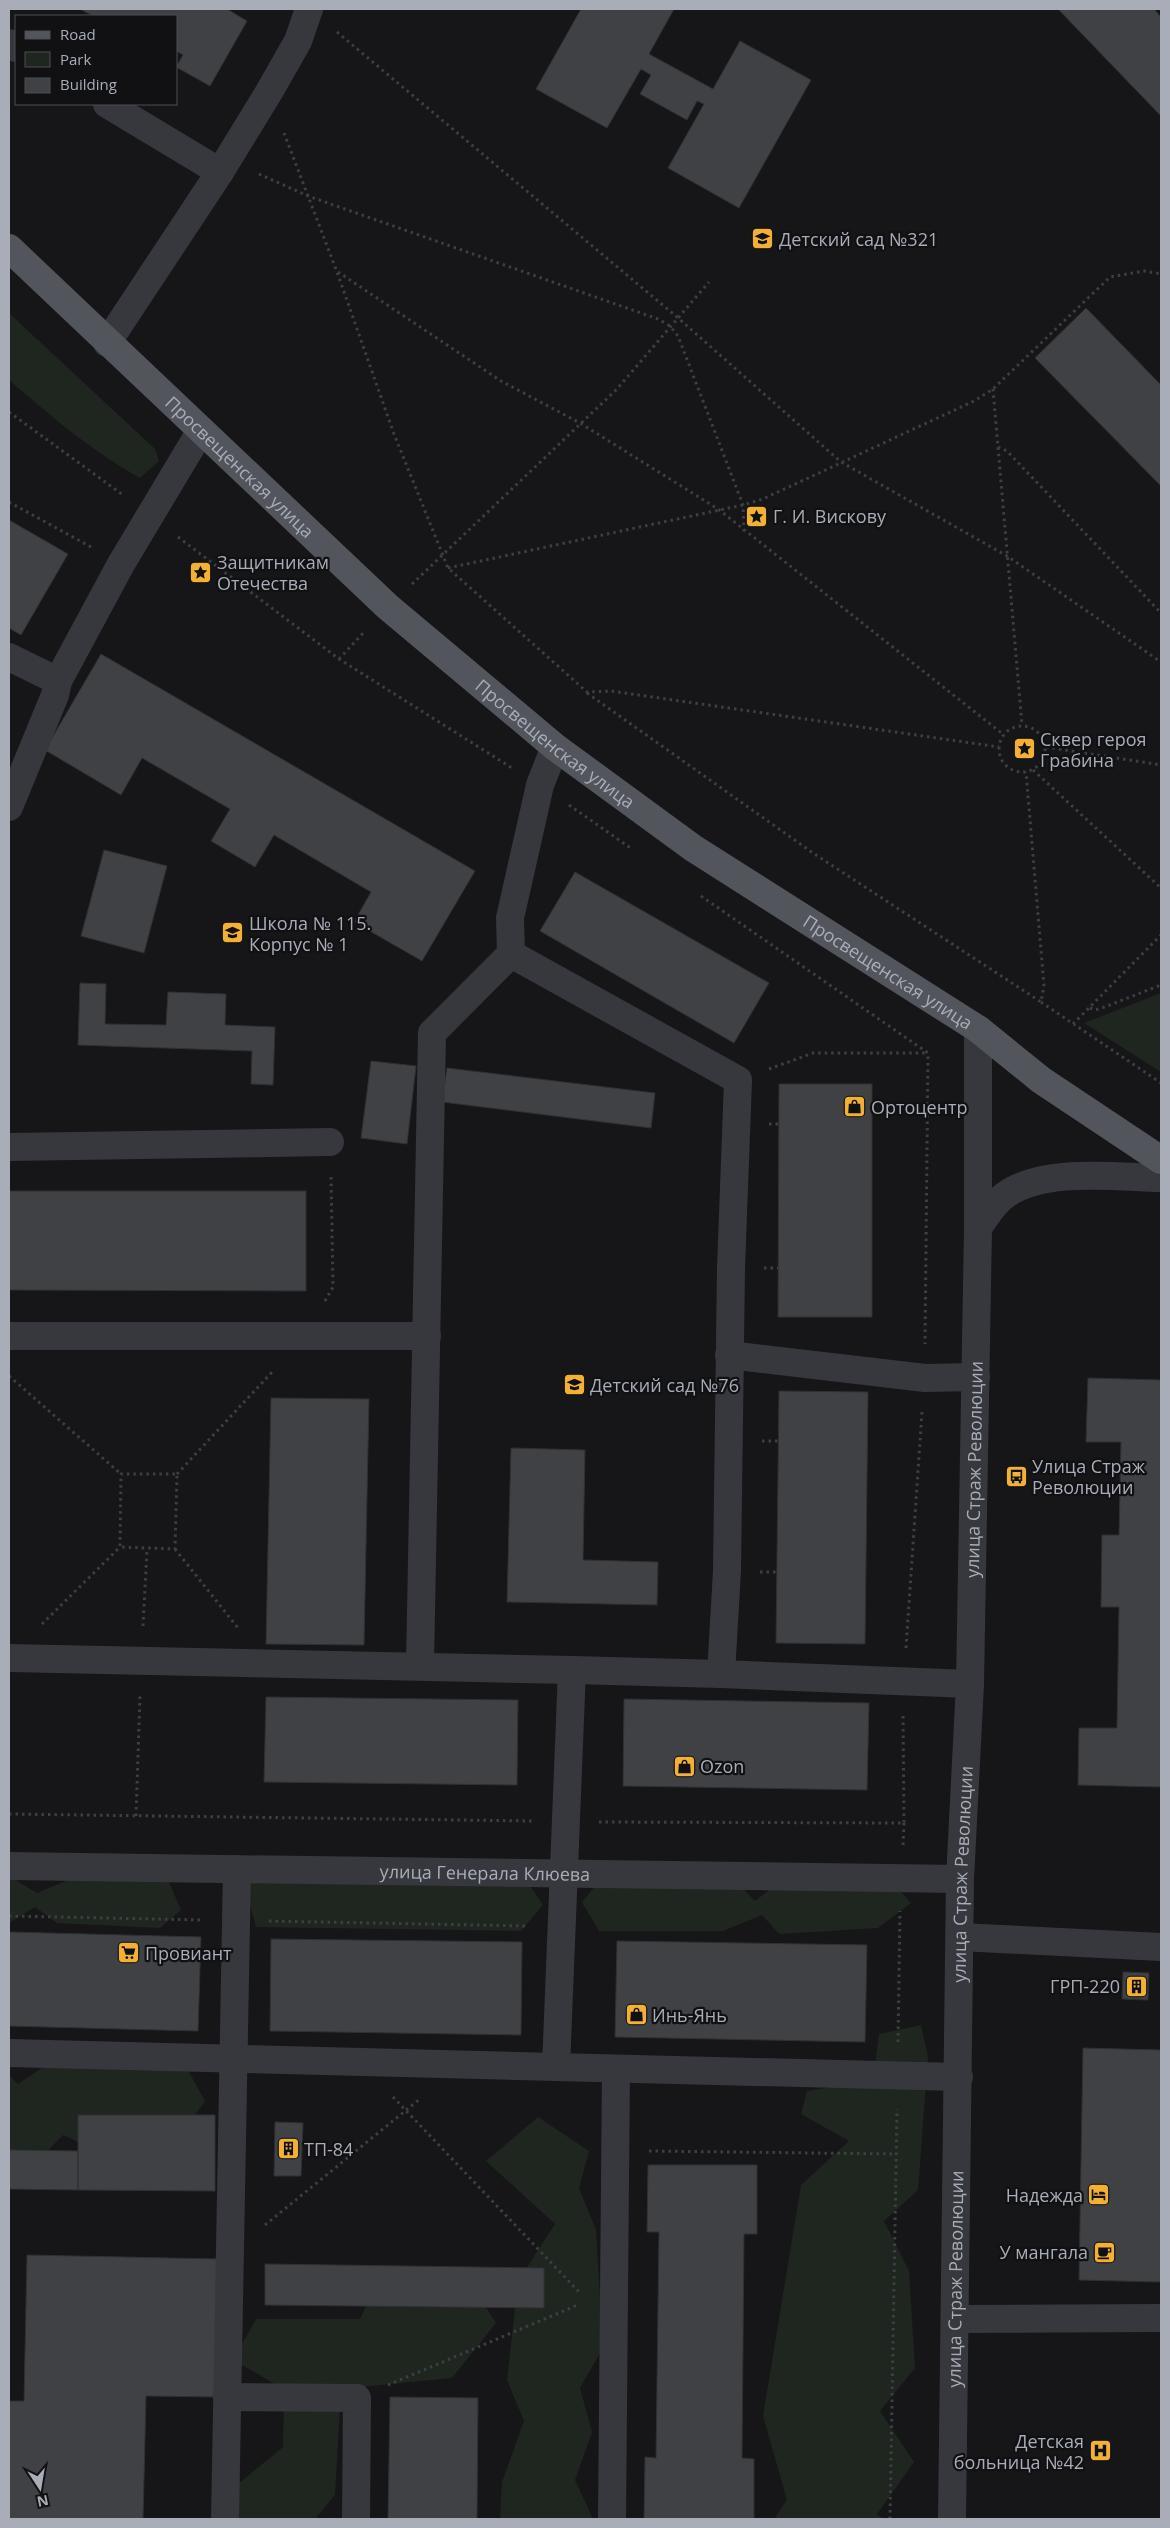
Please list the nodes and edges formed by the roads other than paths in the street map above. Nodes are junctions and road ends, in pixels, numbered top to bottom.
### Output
1 (309, 9) edge
2 (109, 105) edge
3 (220, 172) junction
4 (9, 248) edge
5 (107, 343) junction
6 (200, 432) junction
7 (9, 657) edge
8 (58, 682) junction
9 (555, 747) junction
10 (9, 807) edge
11 (511, 954) junction
12 (978, 1030) junction
13 (330, 1142) dead end
14 (9, 1146) edge
15 (1161, 1160) edge
16 (1161, 1178) edge
17 (978, 1228) junction
18 (9, 1336) edge
19 (427, 1336) junction
20 (729, 1356) junction
21 (976, 1377) junction
22 (9, 1658) edge
23 (420, 1665) junction
24 (572, 1670) junction
25 (721, 1674) junction
26 (970, 1684) junction
27 (9, 1866) edge
28 (237, 1869) junction
29 (564, 1873) junction
30 (960, 1879) junction
31 (960, 1937) junction
32 (1161, 1947) edge
33 (9, 2053) edge
34 (232, 2058) junction
35 (556, 2067) junction
36 (616, 2069) junction
37 (959, 2077) junction
38 (955, 2318) junction
39 (1161, 2318) edge
40 (227, 2397) junction
41 (225, 2519) edge
42 (356, 2519) edge
43 (612, 2519) edge
44 (952, 2519) edge

1 - 3 street
2 - 3 street
3 - 5 street
4 - 5 main road, Просвещенская улица
5 - 6 main road, Просвещенская улица
6 - 8 street
6 - 9 main road, Просвещенская улица
7 - 8 street
8 - 10 street
9 - 11 street
9 - 12 main road, Просвещенская улица
11 - 19 street
11 - 20 street
12 - 15 main road, Просвещенская улица
12 - 17 street, улица Страж Революции
13 - 14 street
16 - 17 street
17 - 21 street, улица Страж Революции
18 - 19 street
19 - 23 street
20 - 21 street
20 - 25 street
21 - 26 street, улица Страж Революции
22 - 23 street
23 - 24 street
24 - 25 street
24 - 29 street
25 - 26 street
26 - 30 street, улица Страж Революции
27 - 28 street, улица Генерала Клюева
28 - 29 street, улица Генерала Клюева
28 - 34 street
29 - 30 street, улица Генерала Клюева
29 - 35 street
30 - 31 street, улица Страж Революции
31 - 32 street
31 - 37 street, улица Страж Революции
33 - 34 street
34 - 35 street
34 - 40 street
35 - 36 street
36 - 37 street
36 - 43 street
37 - 38 street, улица Страж Революции
38 - 39 street
38 - 44 street, улица Страж Революции
40 - 41 street
40 - 42 street

